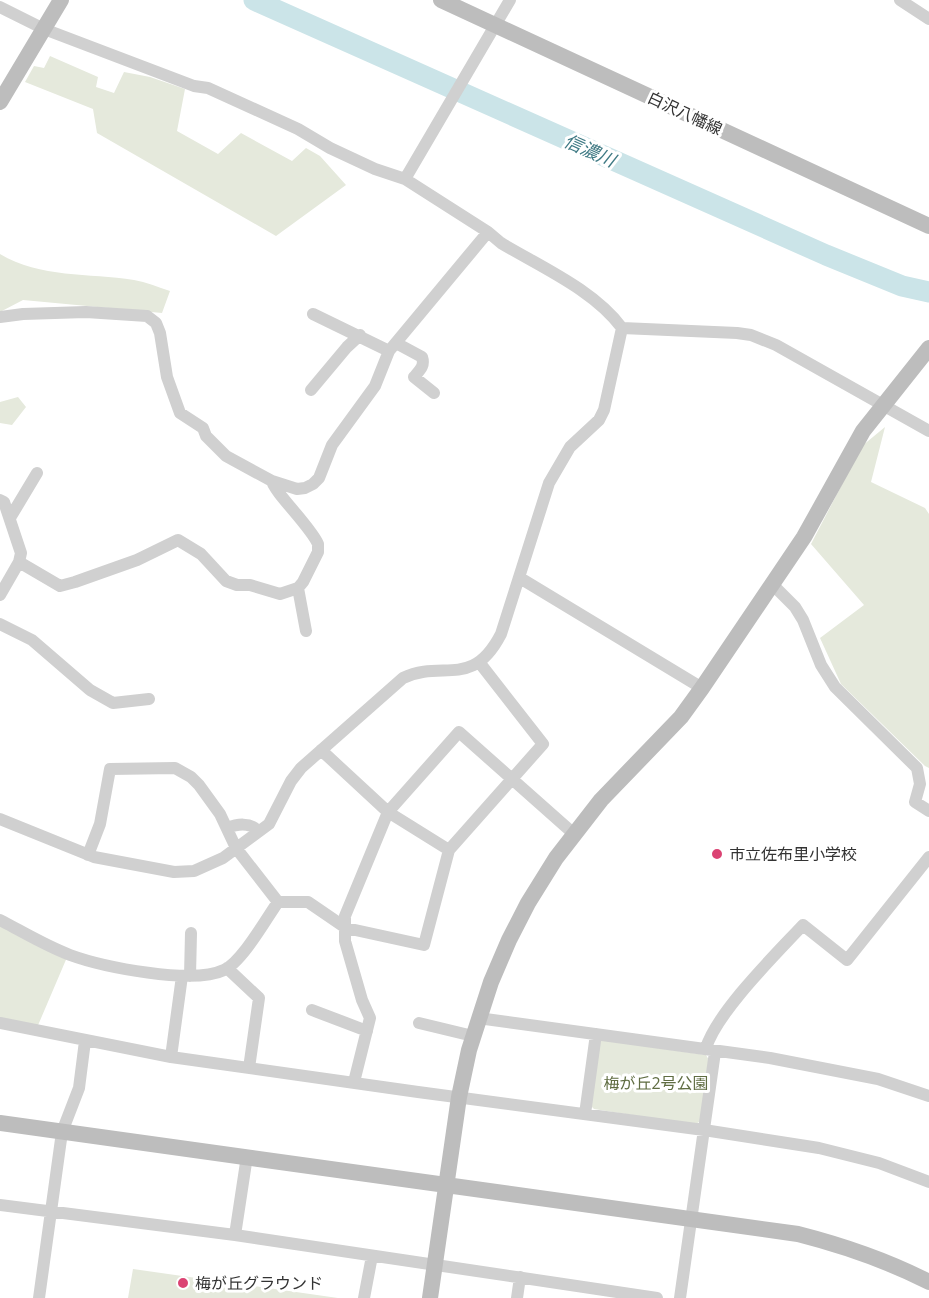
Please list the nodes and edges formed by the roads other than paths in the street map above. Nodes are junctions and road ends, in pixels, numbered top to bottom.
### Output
1 (61, 0) edge
2 (441, 0) edge
3 (510, 0) edge
4 (900, 0) edge
5 (0, 7) edge
6 (929, 19) edge
7 (494, 25) junction
8 (45, 28) junction
9 (0, 102) edge
10 (405, 179) junction
11 (929, 226) edge
12 (488, 232) junction
13 (313, 314) dead end
14 (0, 317) edge
15 (622, 328) junction
16 (360, 336) junction
17 (392, 347) junction
18 (929, 348) edge
19 (310, 390) dead end
20 (434, 393) dead end
21 (883, 406) junction
22 (929, 431) edge
23 (37, 473) dead end
24 (272, 481) junction
25 (0, 500) edge
26 (10, 518) junction
27 (19, 562) junction
28 (520, 578) junction
29 (773, 585) junction
30 (298, 588) junction
31 (0, 595) edge
32 (0, 624) edge
33 (306, 631) dead end
34 (479, 662) junction
35 (702, 688) junction
36 (149, 699) dead end
37 (321, 750) junction
38 (512, 779) junction
39 (388, 812) junction
40 (929, 812) edge
41 (0, 819) edge
42 (227, 828) junction
43 (258, 831) junction
44 (574, 834) junction
45 (236, 848) junction
46 (450, 850) junction
47 (88, 855) junction
48 (929, 857) edge
49 (278, 902) junction
50 (0, 920) edge
51 (344, 926) junction
52 (191, 933) dead end
53 (227, 968) junction
54 (186, 976) junction
55 (312, 1010) dead end
56 (478, 1018) junction
57 (0, 1023) edge
58 (419, 1023) dead end
59 (367, 1031) junction
60 (596, 1034) junction
61 (473, 1035) junction
62 (85, 1041) junction
63 (710, 1050) junction
64 (171, 1057) junction
65 (249, 1068) junction
66 (354, 1082) junction
67 (929, 1096) edge
68 (459, 1097) junction
69 (585, 1114) junction
70 (0, 1123) edge
71 (704, 1130) junction
72 (62, 1132) junction
73 (247, 1156) junction
74 (929, 1182) edge
75 (446, 1185) junction
76 (0, 1205) edge
77 (51, 1211) junction
78 (691, 1219) junction
79 (235, 1235) junction
80 (372, 1256) junction
81 (434, 1264) junction
82 (520, 1277) junction
83 (929, 1282) edge
84 (599, 1294) edge
85 (39, 1298) edge
86 (364, 1298) edge
87 (429, 1298) edge
88 (517, 1298) edge
89 (657, 1298) edge
90 (680, 1298) edge

1 - 8 street
2 - 7 street, 白沢八幡線
3 - 7 street
4 - 6 street
5 - 8 street
7 - 10 street
7 - 11 street, 白沢八幡線
8 - 9 street
8 - 10 street
10 - 12 street
12 - 15 street
12 - 17 street
13 - 16 street
14 - 24 street
15 - 21 street
15 - 28 street
16 - 17 street
16 - 19 street
17 - 20 street
17 - 24 street
18 - 21 street
21 - 22 street
21 - 29 street
23 - 26 street
24 - 30 street
25 - 26 street
26 - 27 street
27 - 30 street
27 - 31 street
28 - 34 street
28 - 35 street
29 - 35 street
29 - 40 street
30 - 33 street
32 - 36 street
34 - 37 street
34 - 38 street
35 - 44 street
37 - 39 street
37 - 43 street
38 - 39 street
38 - 44 street
38 - 46 street
39 - 46 street
39 - 51 street
41 - 47 street
42 - 43 street
42 - 45 street
42 - 47 street
43 - 45 street
44 - 56 street
45 - 47 street
45 - 49 street
46 - 51 street
48 - 63 street
49 - 51 street
49 - 53 street
50 - 54 street
51 - 59 street
52 - 54 street
53 - 54 street
53 - 65 street
54 - 64 street
55 - 59 street
56 - 60 street
56 - 61 street
57 - 62 street
58 - 61 street
59 - 66 street
60 - 63 street
60 - 69 street
61 - 68 street
62 - 64 street
62 - 72 street
63 - 67 street
63 - 71 street
64 - 65 street
65 - 66 street
66 - 68 street
68 - 69 street
68 - 75 street
69 - 71 street
70 - 72 street
71 - 74 street
71 - 78 street
72 - 73 street
72 - 77 street
73 - 75 street
73 - 79 street
75 - 78 street
75 - 81 street
76 - 77 street
77 - 79 street
77 - 85 street
78 - 83 street
78 - 90 street
79 - 80 street
80 - 81 street
80 - 86 street
81 - 82 street
81 - 87 street
82 - 84 street
82 - 88 street
84 - 89 street

